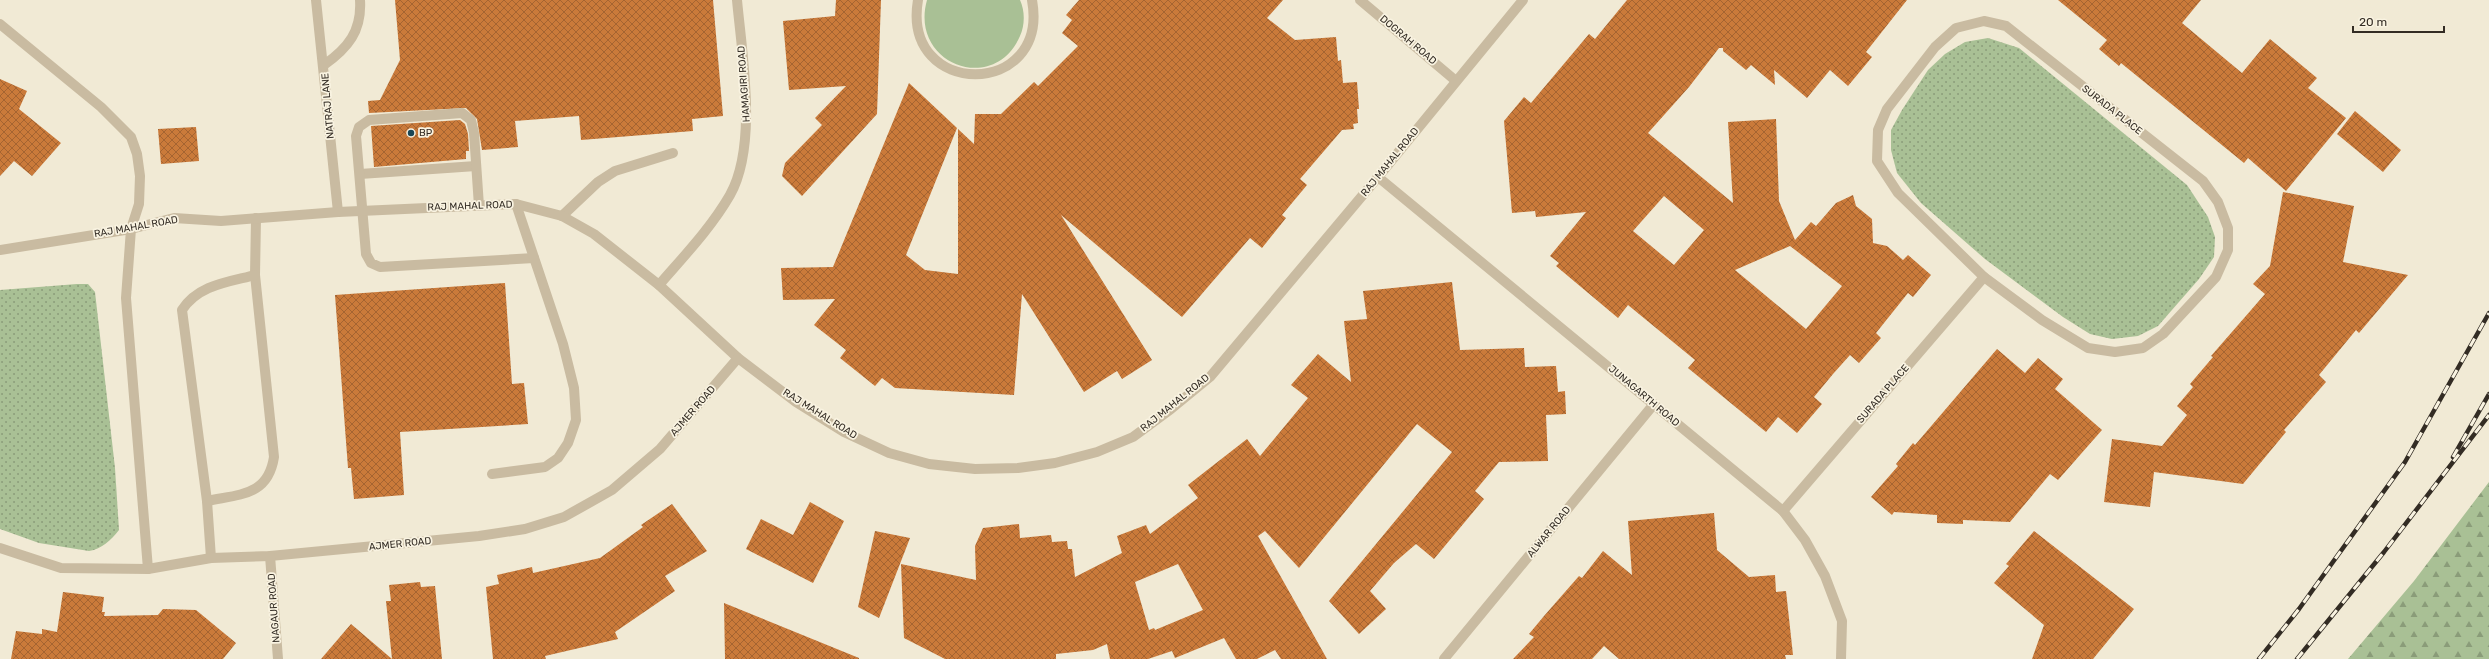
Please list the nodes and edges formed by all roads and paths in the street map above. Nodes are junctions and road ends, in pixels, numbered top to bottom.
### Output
1 (316, 0) edge
2 (360, 0) edge
3 (737, 0) edge
4 (918, 0) edge
5 (1032, 0) edge
6 (1360, 0) edge
7 (1523, 0) edge
8 (0, 24) edge
9 (324, 66) junction
10 (1456, 80) junction
11 (673, 154) dead end
12 (476, 166) junction
13 (360, 174) junction
14 (1378, 177) junction
15 (516, 204) junction
16 (479, 206) junction
17 (363, 211) junction
18 (338, 212) junction
19 (562, 216) junction
20 (256, 218) junction
21 (131, 229) junction
22 (0, 250) edge
23 (534, 258) junction
24 (255, 275) junction
25 (1984, 276) junction
26 (658, 285) junction
27 (738, 358) junction
28 (1654, 404) junction
29 (492, 474) dead end
30 (207, 501) junction
31 (1782, 511) junction
32 (0, 548) edge
33 (270, 556) junction
34 (211, 558) junction
35 (148, 569) junction
36 (278, 659) edge
37 (1444, 659) edge
38 (1841, 659) edge

1 - 9 street, NATRAJ LANE
2 - 9 street
3 - 26 street, HAMAGIRI ROAD
4 - 5 street
6 - 10 street, DOGRAH ROAD
7 - 10 street, RAJ MAHAL ROAD
8 - 21 street
9 - 18 street, NATRAJ LANE
10 - 14 street, RAJ MAHAL ROAD
11 - 19 street
12 - 13 street
12 - 13 street
12 - 16 street
13 - 17 street
14 - 27 street, RAJ MAHAL ROAD
14 - 28 street, JUNAGARTH ROAD
15 - 16 street, RAJ MAHAL ROAD
15 - 19 street, RAJ MAHAL ROAD
15 - 23 street
16 - 17 street, RAJ MAHAL ROAD
17 - 18 street, RAJ MAHAL ROAD
17 - 23 street
18 - 20 street, RAJ MAHAL ROAD
19 - 26 street, RAJ MAHAL ROAD
20 - 21 street, RAJ MAHAL ROAD
20 - 24 street
21 - 22 street, RAJ MAHAL ROAD
21 - 35 street
23 - 29 street
24 - 30 street
24 - 30 street
25 - 25 street, SURADA PLACE
25 - 31 street, SURADA PLACE
26 - 27 street, RAJ MAHAL ROAD
27 - 33 street, AJMER ROAD
28 - 31 street, JUNAGARTH ROAD
28 - 37 street, ALWAR ROAD
30 - 34 street
31 - 38 street, JUNAGARTH ROAD
32 - 35 street, AJMER ROAD
33 - 34 street, AJMER ROAD
33 - 36 street, NAGAUR ROAD
34 - 35 street, AJMER ROAD

